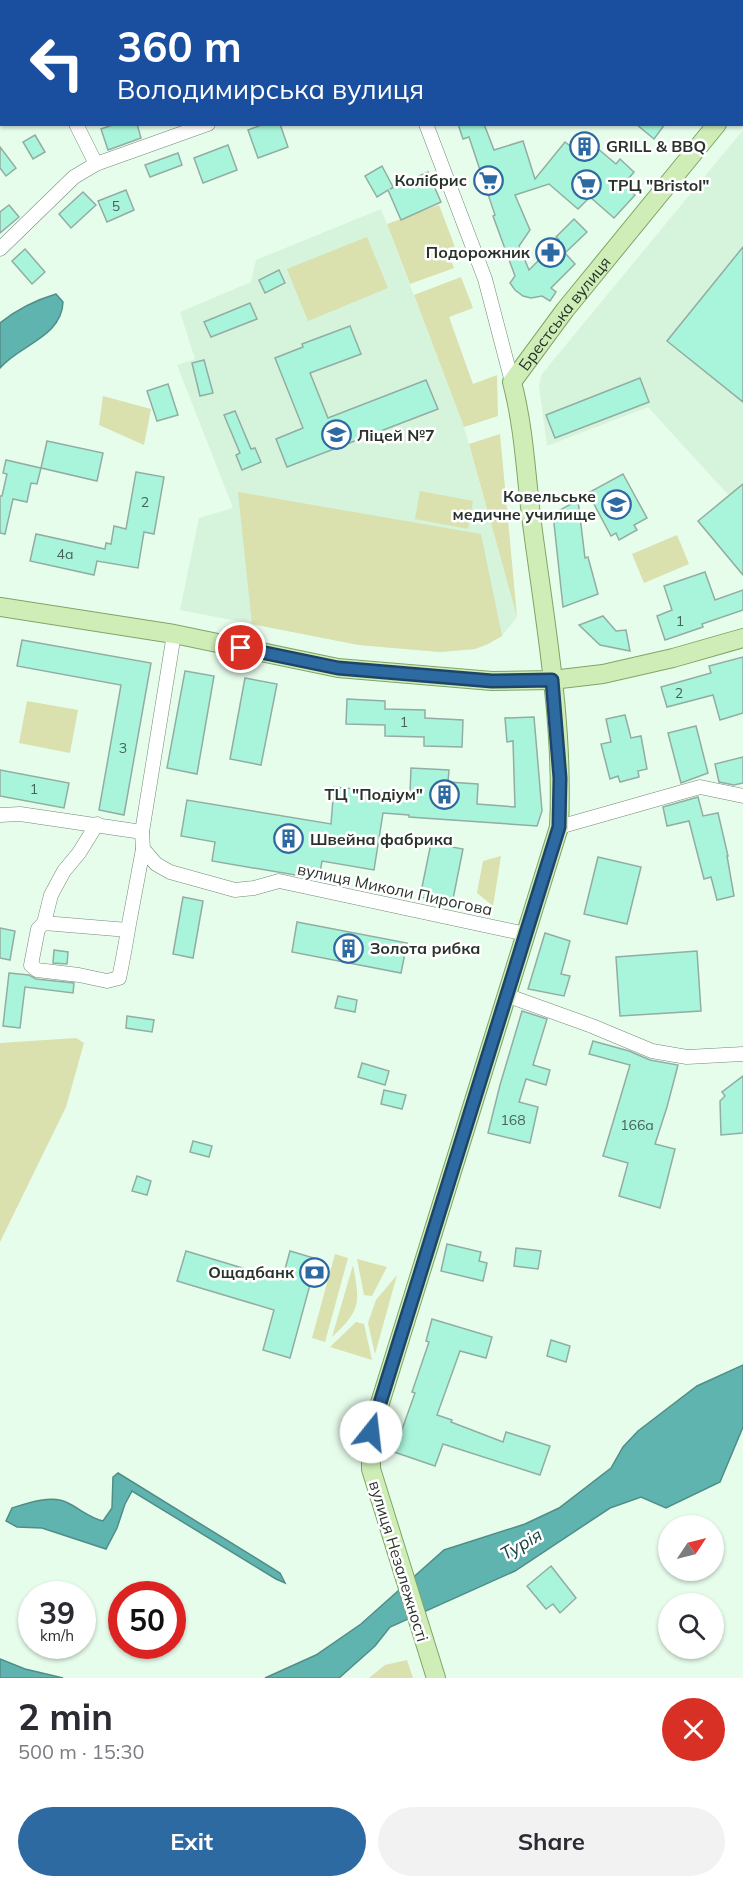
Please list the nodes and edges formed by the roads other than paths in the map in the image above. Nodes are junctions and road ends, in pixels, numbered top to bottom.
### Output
1 (77, 126) edge
2 (202, 126) edge
3 (427, 126) edge
4 (715, 126) edge
5 (96, 164) junction
6 (0, 249) edge
7 (512, 382) junction
8 (0, 607) edge
9 (174, 634) junction
10 (743, 638) edge
11 (552, 680) junction
12 (743, 796) edge
13 (0, 815) edge
14 (97, 824) junction
15 (559, 827) junction
16 (142, 832) junction
17 (143, 849) junction
18 (44, 923) junction
19 (128, 930) junction
20 (526, 934) junction
21 (506, 995) junction
22 (743, 1054) edge
23 (436, 1678) edge

1 - 5 street
2 - 5 street
3 - 7 street
4 - 7 main road, Брестська вулиця
5 - 6 street
7 - 11 main road, Брестська вулиця
8 - 9 main road
9 - 11 main road
9 - 16 street
10 - 11 main road
11 - 15 main road, вулиця Незалежності
12 - 15 street
13 - 14 street
14 - 16 street
14 - 18 street
15 - 20 main road, вулиця Незалежності
16 - 17 street
17 - 19 street
17 - 20 street, вулиця Миколи Пирогова
18 - 19 street
18 - 19 street
20 - 21 main road, вулиця Незалежності
21 - 22 street
21 - 23 main road, вулиця Незалежності

